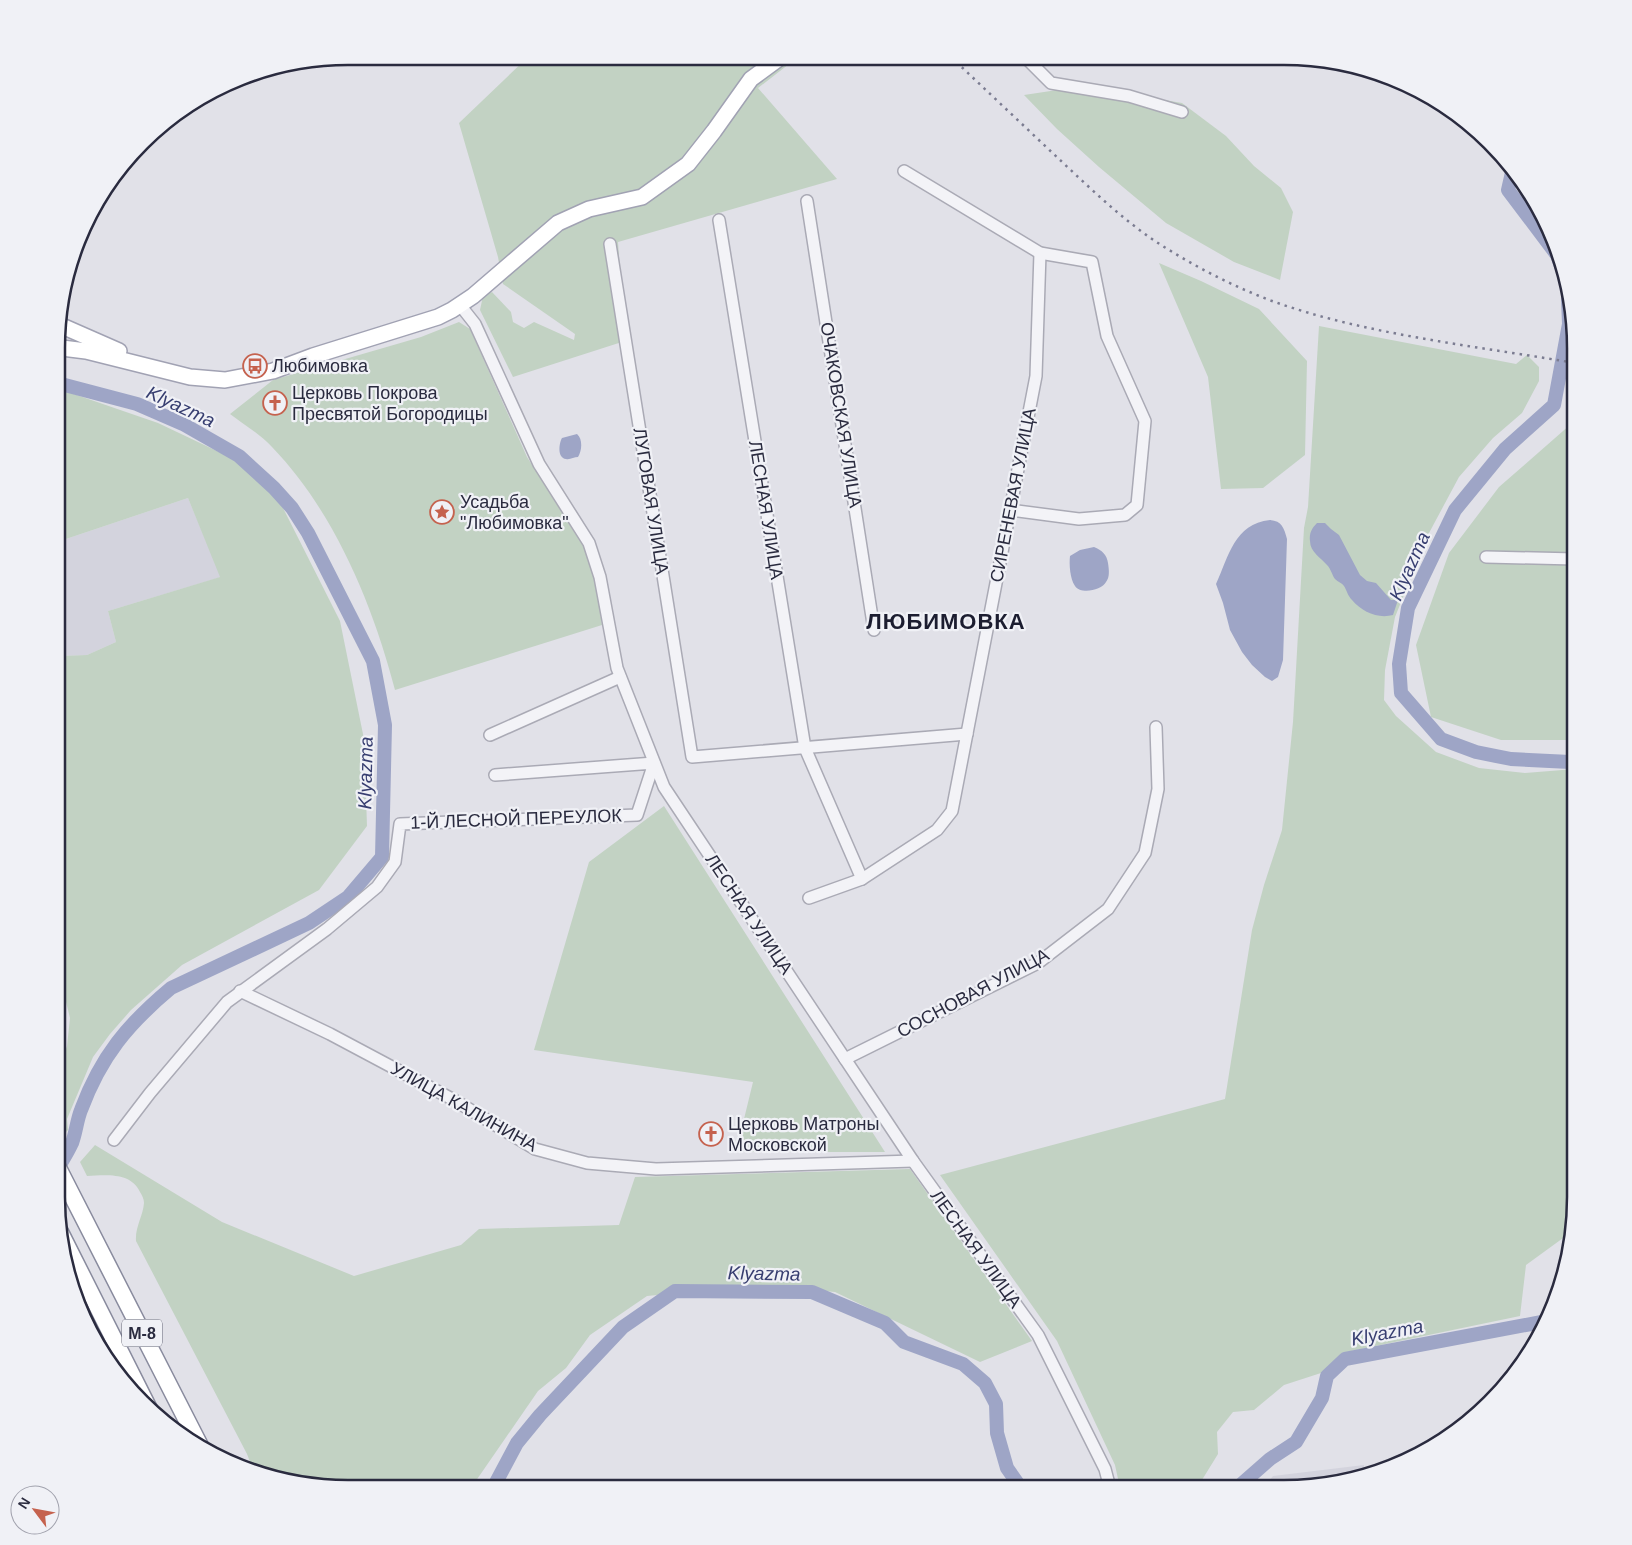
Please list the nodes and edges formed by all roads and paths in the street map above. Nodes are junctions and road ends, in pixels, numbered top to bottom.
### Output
1 (769, 65) edge
2 (1034, 65) edge
3 (1182, 112) dead end
4 (904, 171) dead end
5 (807, 201) dead end
6 (719, 220) dead end
7 (610, 244) dead end
8 (1040, 253) junction
9 (460, 305) junction
10 (66, 328) edge
11 (65, 348) edge
12 (164, 369) junction
13 (1010, 510) junction
14 (1486, 557) dead end
15 (1567, 559) edge
16 (874, 630) dead end
17 (620, 677) junction
18 (1156, 727) dead end
19 (967, 734) junction
20 (490, 735) dead end
21 (804, 748) junction
22 (654, 762) junction
23 (495, 775) dead end
24 (862, 879) junction
25 (810, 898) dead end
26 (240, 991) junction
27 (846, 1059) junction
28 (114, 1140) dead end
29 (913, 1162) junction
30 (65, 1182) edge
31 (70, 1249) edge
32 (138, 1387) edge
33 (194, 1434) edge
34 (1108, 1480) edge

1 - 9 main road
2 - 3 street
4 - 8 street
5 - 16 street, ОЧАКОВСКАЯ УЛИЦА
6 - 21 street, ЛЕСНАЯ УЛИЦА
7 - 21 street, ЛУГОВАЯ УЛИЦА
8 - 13 street, СИРЕНЕВАЯ УЛИЦА
8 - 13 street
9 - 12 main road
9 - 17 street, ЛЕСНАЯ УЛИЦА
10 - 12 main road
11 - 12 main road
13 - 19 street, СИРЕНЕВАЯ УЛИЦА
14 - 15 street
17 - 20 street
17 - 22 street, ЛЕСНАЯ УЛИЦА
18 - 27 street, СОСНОВАЯ УЛИЦА
19 - 21 street
19 - 24 street, СИРЕНЕВАЯ УЛИЦА
21 - 24 street, ЛЕСНАЯ УЛИЦА
22 - 23 street
22 - 26 street, 1-Й ЛЕСНОЙ ПЕРЕУЛОК
22 - 27 street, ЛЕСНАЯ УЛИЦА
24 - 25 street, СИРЕНЕВАЯ УЛИЦА
26 - 28 street
26 - 29 street, УЛИЦА КАЛИНИНА
27 - 29 street, ЛЕСНАЯ УЛИЦА
29 - 34 street, ЛЕСНАЯ УЛИЦА
30 - 33 highway, М-8
31 - 32 highway, М-8

